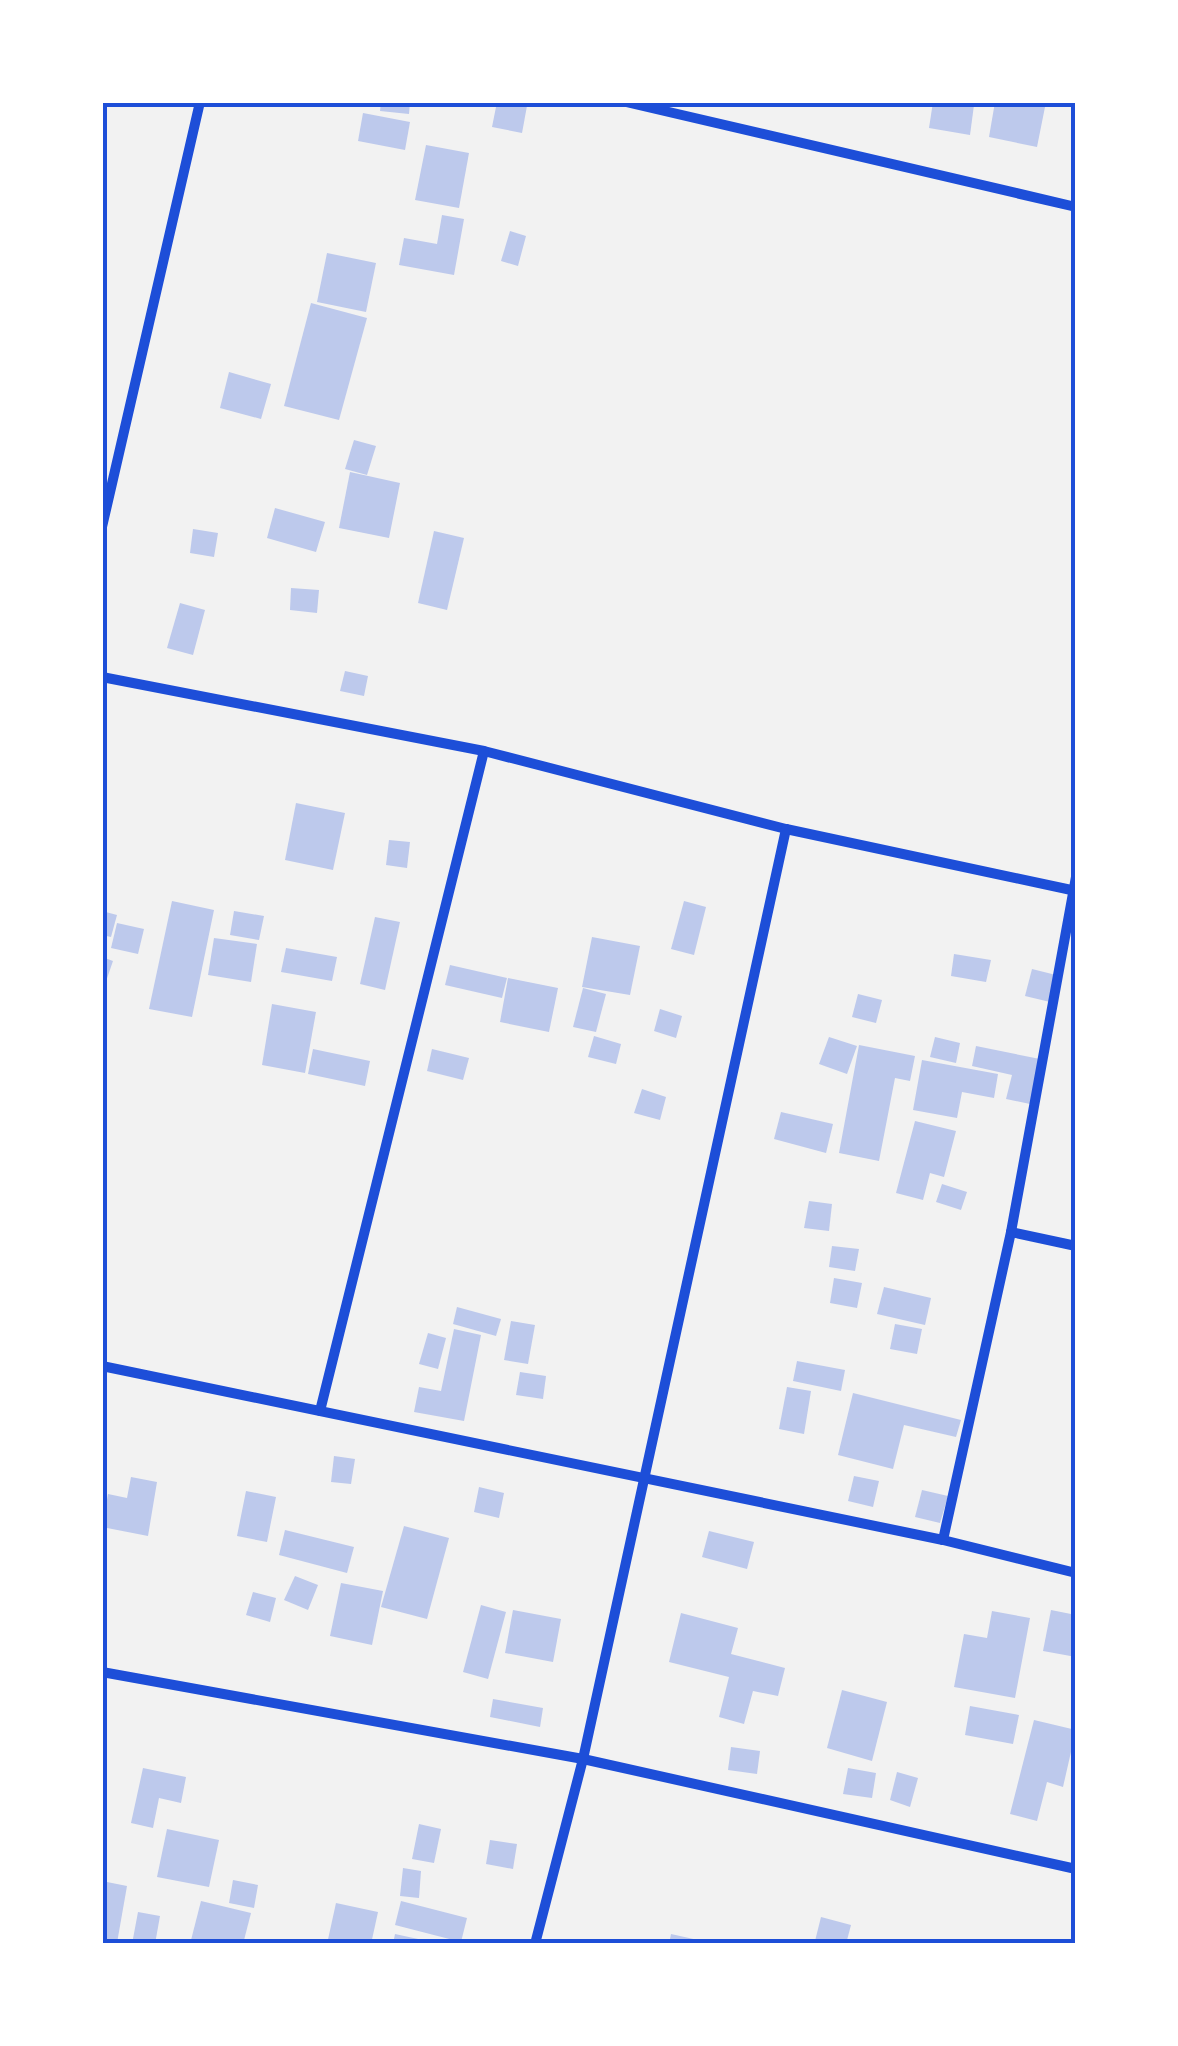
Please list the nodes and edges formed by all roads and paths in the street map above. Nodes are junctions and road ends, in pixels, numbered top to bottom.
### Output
1 (200, 102) edge
2 (626, 102) edge
3 (1076, 207) edge
4 (102, 526) edge
5 (102, 677) edge
6 (484, 751) junction
7 (786, 829) junction
8 (1076, 876) edge
9 (1074, 891) edge
10 (1011, 1232) junction
11 (1076, 1246) edge
12 (102, 1366) edge
13 (320, 1411) junction
14 (644, 1477) junction
15 (943, 1540) junction
16 (1076, 1573) edge
17 (102, 1672) edge
18 (582, 1759) junction
19 (1076, 1869) edge
20 (535, 1944) edge

1 - 4 street
2 - 3 street
5 - 6 street
6 - 7 street
6 - 13 street
7 - 9 street
7 - 14 street
8 - 9 street
9 - 10 street
10 - 11 street
10 - 15 street
12 - 13 street
13 - 14 street
14 - 15 street
14 - 18 street
15 - 16 street
17 - 18 street
18 - 19 street
18 - 20 street

